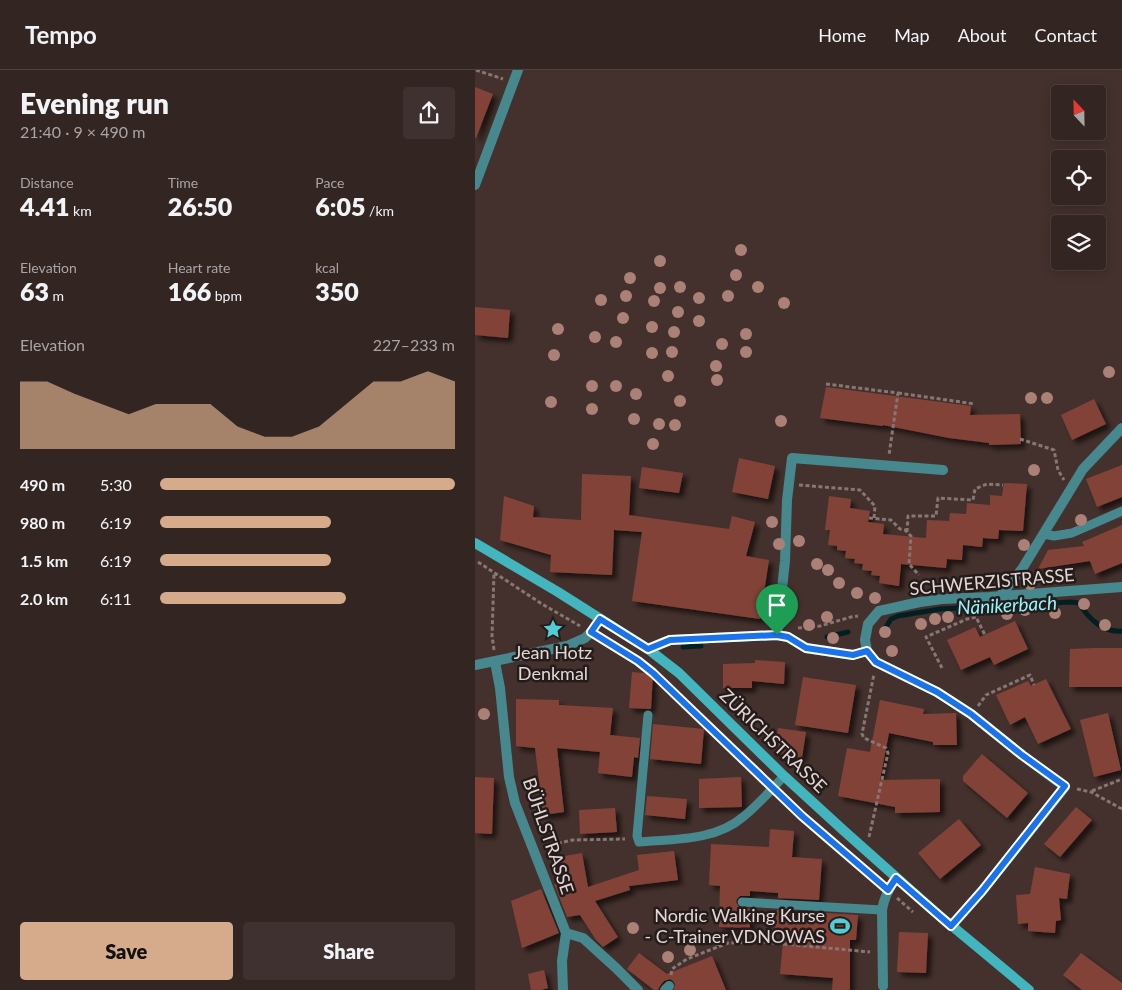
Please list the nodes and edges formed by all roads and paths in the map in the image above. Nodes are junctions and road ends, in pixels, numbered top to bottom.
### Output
1 (476, 70) edge
2 (518, 70) edge
3 (513, 83) junction
4 (475, 185) edge
5 (826, 384) dead end
6 (899, 393) junction
7 (975, 404) dead end
8 (1122, 428) edge
9 (1021, 439) dead end
10 (887, 465) junction
11 (1057, 467) dead end
12 (943, 470) dead end
13 (789, 484) junction
14 (1003, 485) dead end
15 (1122, 511) edge
16 (869, 518) dead end
17 (874, 518) junction
18 (907, 532) junction
19 (1044, 534) junction
20 (475, 542) edge
21 (475, 560) edge
22 (494, 573) junction
23 (919, 575) dead end
24 (1122, 587) edge
25 (1000, 596) junction
26 (600, 619) junction
27 (869, 622) junction
28 (591, 632) junction
29 (778, 633) junction
30 (985, 635) dead end
31 (648, 649) junction
32 (867, 651) junction
33 (495, 662) junction
34 (876, 662) junction
35 (475, 665) edge
36 (942, 668) dead end
37 (1035, 685) dead end
38 (971, 714) junction
39 (648, 715) dead end
40 (784, 776) junction
41 (1122, 778) edge
42 (1065, 786) junction
43 (773, 788) junction
44 (1091, 792) junction
45 (1122, 809) edge
46 (872, 825) dead end
47 (639, 839) junction
48 (532, 848) junction
49 (896, 878) junction
50 (888, 890) junction
51 (742, 902) dead end
52 (882, 910) junction
53 (915, 914) dead end
54 (951, 926) junction
55 (566, 934) junction
56 (883, 953) junction
57 (883, 986) dead end
58 (667, 988) edge
59 (563, 990) edge
60 (638, 990) edge
61 (1029, 990) edge

1 - 3 path
2 - 3 street
3 - 4 street
5 - 6 path
6 - 7 path
6 - 10 path
8 - 19 street
9 - 11 path
10 - 12 street
10 - 13 street
13 - 17 path
13 - 29 street
14 - 18 path
15 - 19 lane
16 - 17 path
17 - 18 path
18 - 23 path
19 - 25 street
20 - 26 main road, ZÜRICHSTRASSE
21 - 22 path
22 - 28 path
22 - 33 path
24 - 25 street, SCHWERZISTRASSE
25 - 27 street, SCHWERZISTRASSE
26 - 28 street
26 - 31 main road, ZÜRICHSTRASSE
27 - 29 path
27 - 32 street
28 - 33 street
28 - 43 path
29 - 31 street
29 - 32 street
30 - 36 path
31 - 40 main road, ZÜRICHSTRASSE
32 - 34 street
33 - 35 street
33 - 48 street, BÜHLSTRASSE
34 - 38 street
34 - 46 path
37 - 38 path
38 - 42 street
39 - 47 lane
40 - 43 lane
40 - 49 main road, ZÜRICHSTRASSE
41 - 44 path
42 - 44 path
42 - 54 street
43 - 47 lane
43 - 50 path
44 - 45 path
47 - 48 path
48 - 55 street, BÜHLSTRASSE
49 - 50 street
49 - 54 main road, ZÜRICHSTRASSE
50 - 52 street
50 - 53 path
51 - 52 lane
52 - 56 street
54 - 61 main road, ZÜRICHSTRASSE
55 - 59 street, BÜHLSTRASSE
55 - 60 street
56 - 57 street
56 - 58 path

